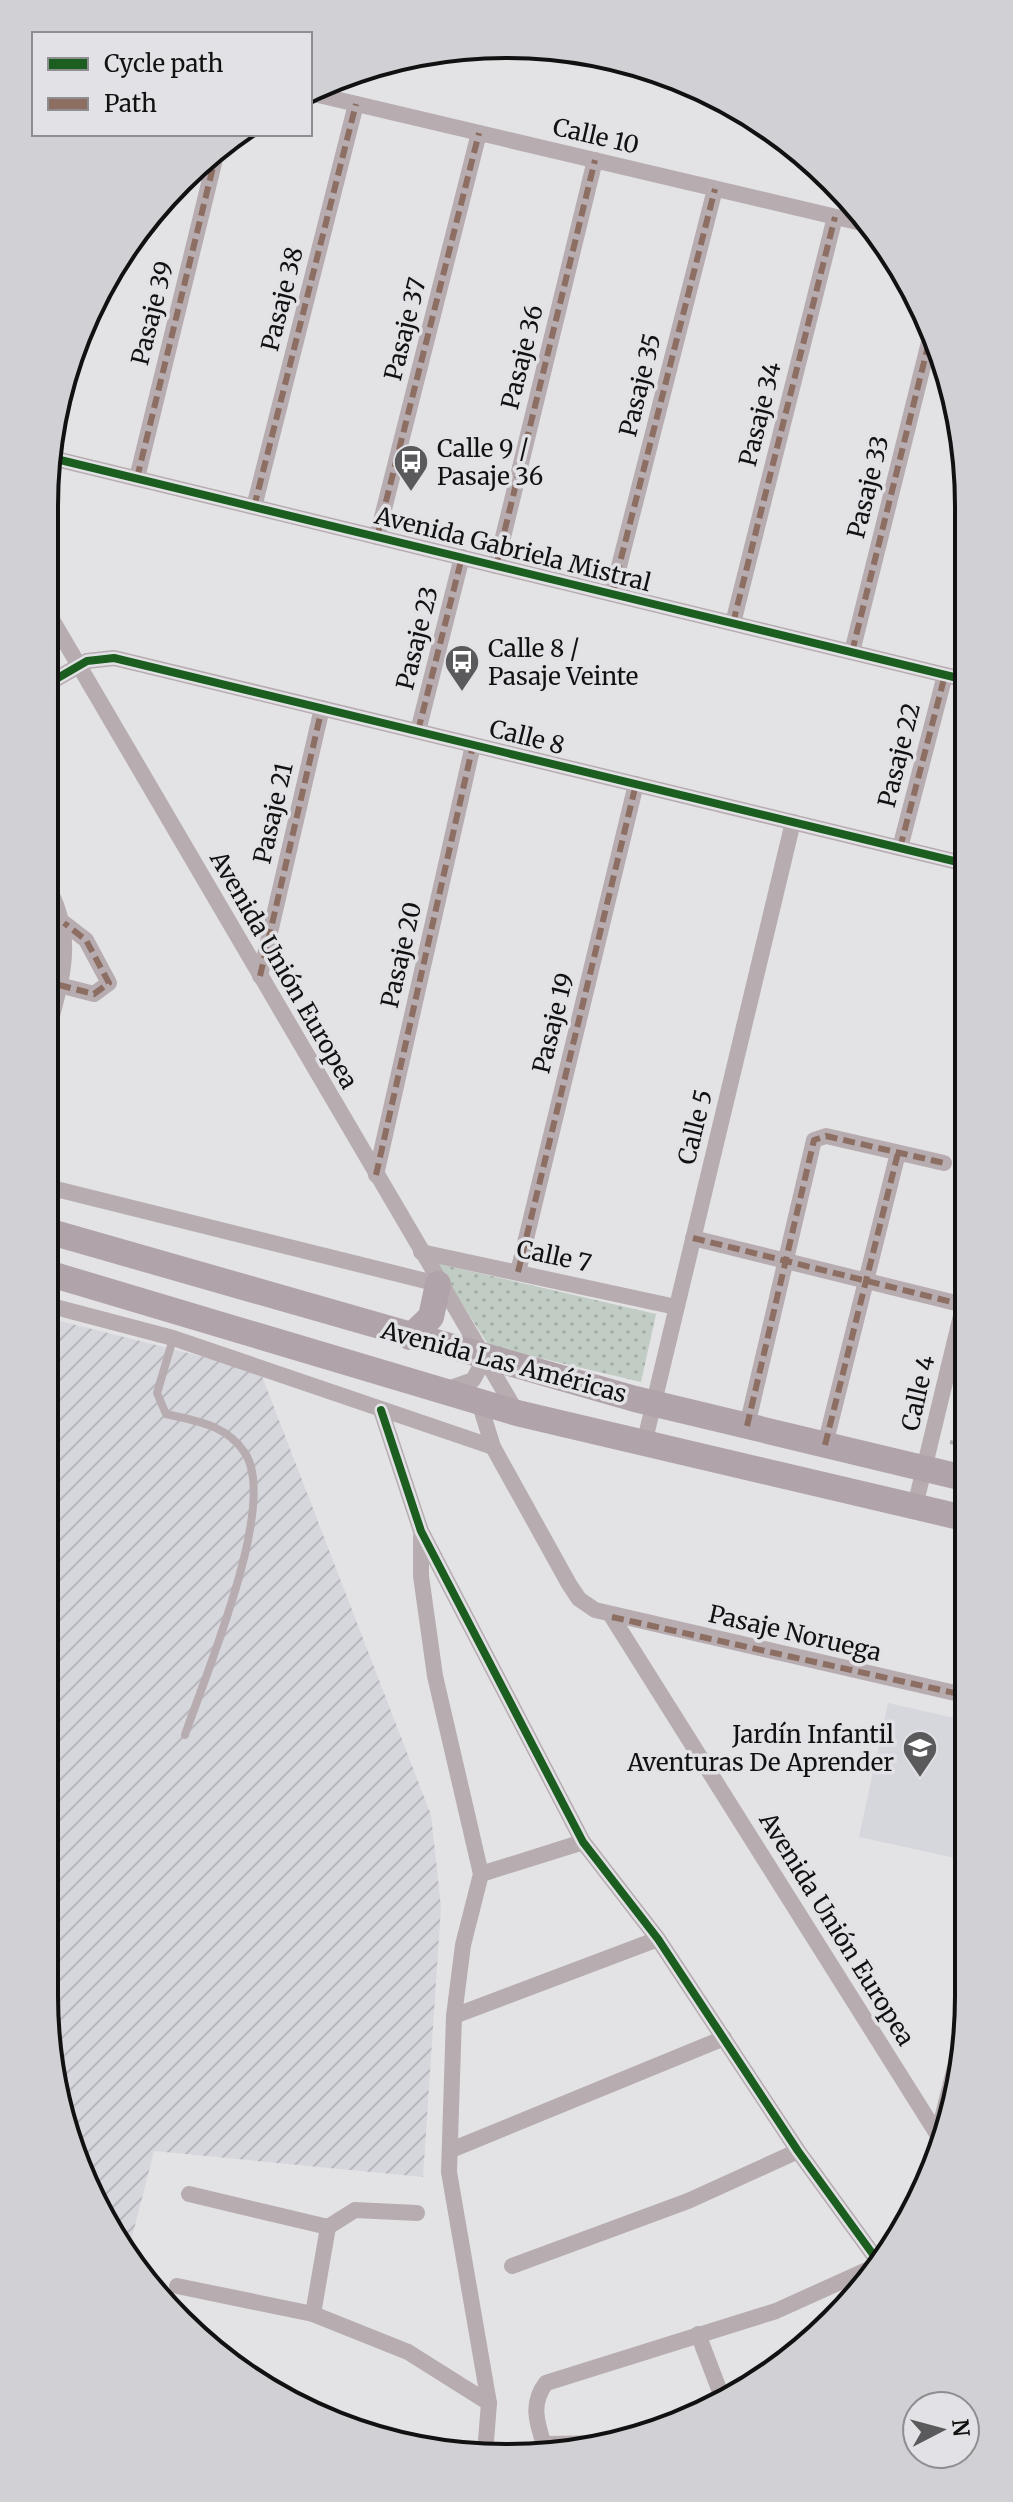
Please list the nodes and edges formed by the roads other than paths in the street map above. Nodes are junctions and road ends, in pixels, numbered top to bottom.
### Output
1 (325, 97) edge
2 (356, 104) junction
3 (479, 133) junction
4 (595, 160) junction
5 (213, 167) edge
6 (715, 189) junction
7 (835, 217) junction
8 (852, 221) edge
9 (927, 351) edge
10 (61, 460) edge
11 (137, 478) junction
12 (254, 507) junction
13 (377, 537) junction
14 (462, 557) junction
15 (496, 566) junction
16 (612, 594) junction
17 (733, 623) junction
18 (58, 630) edge
19 (852, 652) junction
20 (79, 666) junction
21 (945, 675) junction
22 (955, 677) edge
23 (58, 678) edge
24 (322, 708) junction
25 (418, 731) junction
26 (473, 745) junction
27 (636, 784) junction
28 (793, 822) junction
29 (900, 848) junction
30 (955, 861) edge
31 (58, 910) edge
32 (64, 923) junction
33 (260, 976) junction
34 (59, 985) junction
35 (58, 989) edge
36 (898, 1153) junction
37 (944, 1163) dead end
38 (376, 1175) junction
39 (58, 1189) edge
40 (58, 1234) edge
41 (693, 1238) junction
42 (421, 1252) junction
43 (787, 1260) junction
44 (518, 1272) junction
45 (58, 1276) edge
46 (866, 1280) junction
47 (438, 1284) junction
48 (955, 1296) edge
49 (676, 1307) junction
50 (58, 1308) edge
51 (410, 1337) junction
52 (173, 1338) junction
53 (955, 1343) edge
54 (485, 1358) junction
55 (948, 1372) junction
56 (955, 1373) edge
57 (440, 1391) junction
58 (479, 1402) junction
59 (654, 1404) junction
60 (381, 1410) junction
61 (517, 1413) junction
62 (747, 1426) junction
63 (644, 1444) junction
64 (825, 1445) junction
65 (493, 1447) junction
66 (925, 1468) junction
67 (955, 1476) edge
68 (915, 1506) junction
69 (955, 1516) edge
70 (421, 1531) junction
71 (612, 1617) junction
72 (955, 1693) edge
73 (185, 1735) dead end
74 (583, 1842) junction
75 (481, 1874) junction
76 (658, 1939) junction
77 (454, 2016) junction
78 (724, 2038) junction
79 (934, 2129) edge
80 (451, 2150) junction
81 (798, 2151) junction
82 (189, 2194) dead end
83 (417, 2213) dead end
84 (328, 2227) junction
85 (873, 2254) edge
86 (512, 2266) dead end
87 (858, 2274) edge
88 (177, 2286) dead end
89 (313, 2314) junction
90 (698, 2334) junction
91 (719, 2390) edge
92 (489, 2403) junction
93 (543, 2442) edge
94 (486, 2443) edge

1 - 2 street, Calle 10
2 - 3 street, Calle 10
2 - 12 street, Pasaje 38
3 - 4 street, Calle 10
3 - 13 street, Pasaje 37
4 - 6 street, Calle 10
4 - 15 street, Pasaje 36
5 - 11 street, Pasaje 39
6 - 7 street, Calle 10
6 - 16 street, Pasaje 35
7 - 8 street, Calle 10
7 - 17 street, Pasaje 34
9 - 19 street, Pasaje 33
10 - 11 street, Avenida Gabriela Mistral
11 - 12 street, Avenida Gabriela Mistral
12 - 13 street, Avenida Gabriela Mistral
13 - 14 street, Avenida Gabriela Mistral
14 - 15 street, Avenida Gabriela Mistral
14 - 25 street, Pasaje 23
15 - 16 street, Avenida Gabriela Mistral
16 - 17 street, Avenida Gabriela Mistral
17 - 19 street, Avenida Gabriela Mistral
18 - 20 street, Avenida Unión Europea
19 - 21 street, Avenida Gabriela Mistral
20 - 23 street, Calle 8
20 - 24 street, Calle 8
20 - 33 street, Avenida Unión Europea
21 - 22 street, Avenida Gabriela Mistral
21 - 29 street, Pasaje 22
24 - 25 street, Calle 8
24 - 33 street, Pasaje 21
25 - 26 street, Calle 8
26 - 27 street, Calle 8
26 - 38 street, Pasaje 20
27 - 28 street, Calle 8
27 - 44 street, Pasaje 19
28 - 29 street, Calle 8
28 - 41 street, Calle 5
29 - 30 street, Calle 8
31 - 32 street
32 - 34 street
32 - 34 street
33 - 38 street, Avenida Unión Europea
34 - 35 street
36 - 37 street
36 - 43 street
36 - 46 street
38 - 42 street, Avenida Unión Europea
39 - 47 street
40 - 51 main road, Avenida Las Américas
41 - 43 street
41 - 49 street, Calle 5
42 - 44 street, Calle 7
42 - 47 street, Avenida Unión Europea
43 - 46 street
43 - 62 street
44 - 49 street, Calle 7
45 - 57 main road, Avenida Las Américas
46 - 48 street
46 - 64 street
47 - 51 main road
47 - 54 street, Avenida Unión Europea
49 - 59 street, Calle 5
50 - 52 street
51 - 54 main road, Avenida Las Américas
52 - 60 street
52 - 73 lane
53 - 55 street, Calle 4
54 - 57 street
54 - 59 main road, Avenida Las Américas
54 - 61 street, Avenida Unión Europea
55 - 56 street
55 - 66 street, Calle 4
57 - 58 main road, Avenida Las Américas
58 - 61 main road, Avenida Las Américas
58 - 65 street
59 - 62 main road, Avenida Las Américas
59 - 63 street, Calle 5
60 - 65 street
60 - 70 street
61 - 63 main road, Avenida Las Américas
62 - 64 main road, Avenida Las Américas
63 - 68 main road, Avenida Las Américas
64 - 66 main road, Avenida Las Américas
65 - 71 street
66 - 67 main road, Avenida Las Américas
66 - 68 street, Calle 4
68 - 69 main road, Avenida Las Américas
70 - 74 street
70 - 75 street
71 - 72 street, Pasaje Noruega
71 - 79 street, Avenida Unión Europea
74 - 75 street
74 - 76 street
75 - 77 street
76 - 77 street
76 - 78 street
77 - 80 street
78 - 80 street
78 - 81 street
80 - 92 street
81 - 85 street
81 - 86 street
82 - 84 street
83 - 84 street
84 - 89 street
87 - 90 street
88 - 89 street
89 - 92 street
90 - 91 street
90 - 93 street
92 - 94 street

